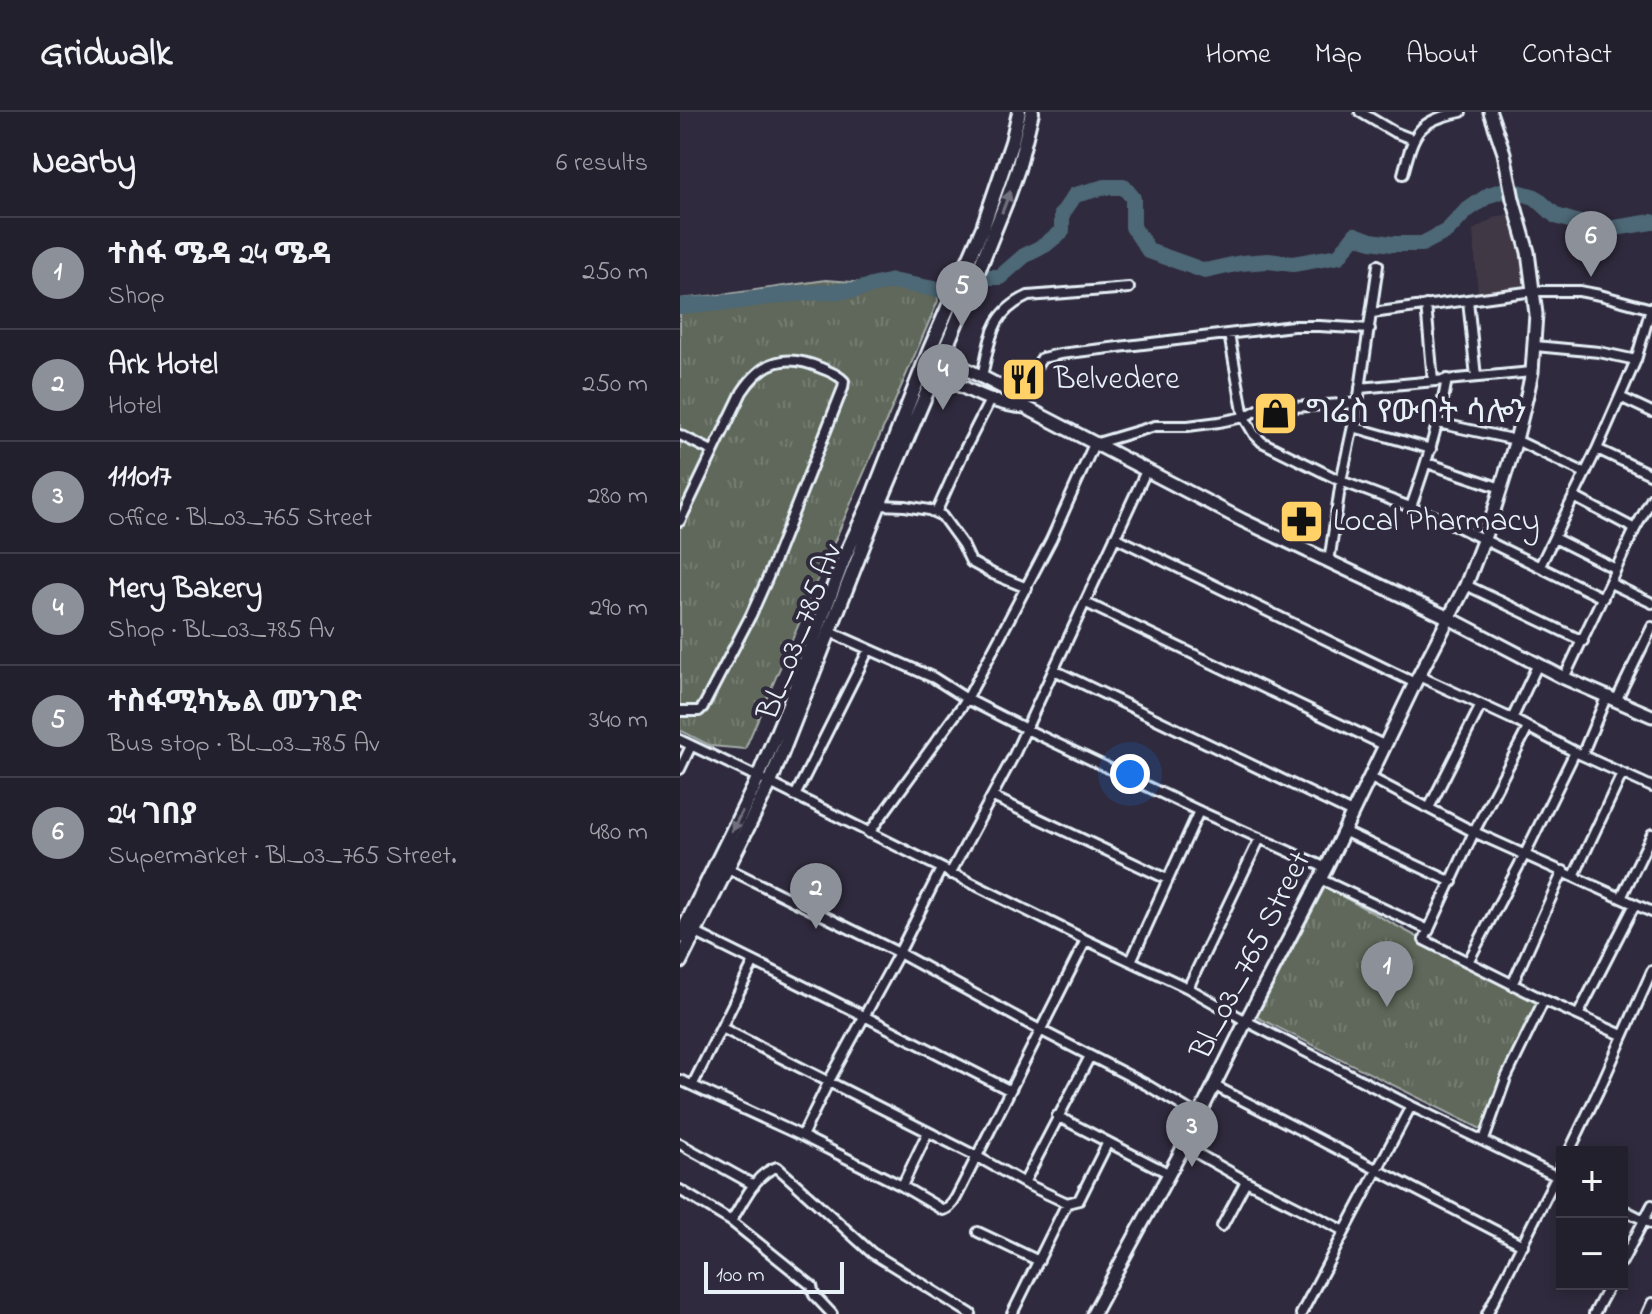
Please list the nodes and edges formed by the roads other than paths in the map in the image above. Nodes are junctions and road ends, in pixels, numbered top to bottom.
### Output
1 (1019, 112) edge
2 (1032, 112) edge
3 (1360, 112) edge
4 (1461, 112) edge
5 (1490, 112) edge
6 (1412, 139) junction
7 (1403, 174) dead end
8 (1378, 265) dead end
9 (1129, 288) dead end
10 (1534, 291) junction
11 (1468, 300) junction
12 (1426, 305) junction
13 (1652, 309) edge
14 (1372, 313) junction
15 (1370, 329) junction
16 (1229, 334) junction
17 (1535, 346) junction
18 (1640, 347) junction
19 (1652, 353) edge
20 (941, 356) junction
21 (1636, 360) junction
22 (1532, 372) junction
23 (935, 373) junction
24 (982, 376) junction
25 (1476, 377) junction
26 (1447, 379) junction
27 (1433, 381) junction
28 (1360, 388) junction
29 (1017, 395) junction
30 (1620, 397) junction
31 (990, 400) junction
32 (1358, 403) junction
33 (1025, 407) junction
34 (1652, 412) edge
35 (1244, 417) junction
36 (1438, 423) junction
37 (1353, 427) junction
38 (680, 435) edge
39 (1516, 440) junction
40 (1094, 444) junction
41 (1431, 449) junction
42 (1597, 449) junction
43 (712, 451) junction
44 (1427, 463) junction
45 (1146, 471) junction
46 (1585, 473) junction
47 (1652, 475) edge
48 (1341, 481) junction
49 (1501, 488) junction
50 (1574, 497) junction
51 (1652, 498) edge
52 (874, 503) junction
53 (1411, 507) junction
54 (936, 513) junction
55 (680, 521) edge
56 (1635, 529) junction
57 (1115, 537) junction
58 (1554, 538) junction
59 (1484, 539) junction
60 (1329, 562) junction
61 (1540, 566) junction
62 (1616, 569) junction
63 (1610, 583) junction
64 (1466, 585) junction
65 (1027, 588) junction
66 (1603, 598) junction
67 (1086, 603) junction
68 (1652, 603) edge
69 (1449, 618) junction
70 (1652, 627) edge
71 (828, 631) junction
72 (1583, 641) junction
73 (869, 649) junction
74 (1538, 664) junction
75 (1054, 670) junction
76 (1564, 678) junction
77 (1417, 680) junction
78 (1612, 697) junction
79 (967, 699) junction
80 (1481, 705) junction
81 (680, 711) edge
82 (1652, 716) edge
83 (1512, 719) junction
84 (1528, 728) junction
85 (1026, 729) junction
86 (680, 740) edge
87 (691, 746) junction
88 (1386, 746) junction
89 (1579, 754) junction
90 (680, 769) edge
91 (1622, 774) junction
92 (1371, 778) junction
93 (764, 781) junction
94 (1652, 787) edge
95 (795, 796) junction
96 (993, 797) junction
97 (1429, 808) junction
98 (1199, 811) junction
99 (1352, 813) junction
100 (1343, 831) junction
101 (1474, 832) junction
102 (869, 833) junction
103 (1652, 834) edge
104 (1260, 838) junction
105 (1525, 854) junction
106 (727, 868) junction
107 (1563, 871) junction
108 (946, 872) junction
109 (1323, 873) junction
110 (1574, 876) junction
111 (1167, 879) junction
112 (1452, 882) junction
113 (1621, 898) junction
114 (1635, 904) junction
115 (1652, 912) edge
116 (1429, 930) junction
117 (694, 932) junction
118 (680, 937) edge
119 (1086, 940) junction
120 (899, 953) junction
121 (1131, 961) junction
122 (680, 962) edge
123 (754, 962) junction
124 (1468, 962) junction
125 (1652, 971) edge
126 (1650, 981) edge
127 (1512, 985) junction
128 (1188, 988) junction
129 (1544, 1000) junction
130 (1578, 1015) junction
131 (866, 1017) junction
132 (1246, 1021) junction
133 (722, 1028) junction
134 (1040, 1030) junction
135 (1622, 1035) junction
136 (1090, 1056) junction
137 (680, 1080) edge
138 (829, 1081) junction
139 (693, 1084) junction
140 (1215, 1086) junction
141 (1009, 1090) junction
142 (1411, 1106) junction
143 (1057, 1116) junction
144 (1199, 1116) junction
145 (928, 1132) junction
146 (802, 1136) junction
147 (1484, 1140) junction
148 (1108, 1142) junction
149 (680, 1144) edge
150 (1184, 1146) junction
151 (1572, 1146) edge
152 (976, 1156) junction
153 (1377, 1170) junction
154 (1170, 1174) junction
155 (1556, 1176) edge
156 (1246, 1181) junction
157 (1024, 1183) junction
158 (1556, 1184) edge
159 (754, 1185) junction
160 (902, 1186) junction
161 (680, 1190) edge
162 (1067, 1203) junction
163 (1652, 1205) edge
164 (1628, 1212) edge
165 (731, 1221) junction
166 (1648, 1222) edge
167 (1222, 1226) dead end
168 (1345, 1231) junction
169 (978, 1232) dead end
170 (1523, 1245) junction
171 (1628, 1253) edge
172 (1039, 1261) junction
173 (1607, 1290) edge
174 (1652, 1303) edge
175 (1596, 1313) edge
176 (832, 1314) edge
177 (971, 1314) edge
178 (1012, 1314) edge
179 (1094, 1314) edge
180 (1301, 1314) edge
181 (1487, 1314) edge
182 (1647, 1314) edge

1 - 52 main road, BL_03_785 Av
20 -> 2 main road, BL_03_785 Av
3 - 6 street
4 - 6 street
5 - 10 street, Bl_03_765 Street
6 - 7 street
8 - 14 street
9 - 24 street
10 - 11 street
10 - 13 street
10 - 17 street, Bl_03_765 Street
11 - 12 street
11 - 25 street
12 - 14 street
12 - 27 street
13 - 18 street
14 - 15 street
15 - 16 street
15 - 28 street
16 - 29 street
16 - 35 street
17 - 21 street
17 - 22 street, Bl_03_765 Street
18 - 19 street
18 - 21 street
20 - 23 main road, BL_03_785 Av
20 - 24 street
21 - 30 street
22 - 25 street
22 - 39 street, Bl_03_765 Street
23 - 31 street
23 - 52 main road, BL_03_785 Av
24 - 29 street
25 - 26 street
26 - 27 street
26 - 36 street
27 - 28 street
28 - 32 street
29 - 33 street
30 - 34 street
30 - 42 street
31 - 33 street
31 - 54 street
32 - 35 street
32 - 37 street
33 - 40 street
35 - 40 street
35 - 48 street
36 - 39 street
36 - 41 street
37 - 41 street
37 - 48 street
38 - 43 street
39 - 46 street
39 - 49 street, Bl_03_765 Street
40 - 45 street
40 - 65 street
41 - 44 street
42 - 46 street
42 - 47 street
43 - 55 street
43 - 81 street
44 - 49 street
44 - 53 street
45 - 57 street
45 - 60 street
46 - 50 street
48 - 53 street
48 - 60 street
49 - 59 street, Bl_03_765 Street
50 - 56 street
50 - 58 street
51 - 56 street
52 - 54 street
52 - 71 main road, BL_03_785 Av
52 - 93 main road, BL_03_785 Av
53 - 59 street
54 - 65 street
56 - 62 street
57 - 67 street
57 - 77 street
58 - 61 street
58 - 62 street
59 - 61 street
59 - 64 street, Bl_03_765 Street
60 - 69 street
61 - 66 street
62 - 63 street
63 - 66 street
63 - 68 street
64 - 69 street, Bl_03_765 Street
64 - 72 street
65 - 79 street
66 - 72 street
67 - 75 street
67 - 88 street
69 - 74 street
69 - 77 street, Bl_03_765 Street
70 - 78 street
71 - 73 street
71 - 93 main road, BL_03_785 Av
72 - 76 street
73 - 79 street
73 - 95 street
74 - 76 street
74 - 83 street
75 - 85 street
75 - 99 street
76 - 78 street
77 - 80 street
77 - 88 street, Bl_03_765 Street
78 - 82 street
78 - 89 street
79 - 85 street
79 - 102 street
80 - 83 street
80 - 97 street
83 - 84 street
84 - 89 street
84 - 101 street
85 - 96 street
85 - 98 street
86 - 87 street
87 - 90 street
87 - 93 street
88 - 92 street, Bl_03_765 Street
89 - 91 street
89 - 105 street
91 - 94 street
91 - 110 street
92 - 97 street
92 - 99 street, Bl_03_765 Street
93 - 95 street
93 - 106 main road, BL_03_785 Av
93 -> 118 main road, BL_03_785 Av
95 - 102 street
96 - 108 street
96 - 111 street
97 - 101 street
98 - 104 street
98 - 111 street
99 - 100 street, Bl_03_765 Street
100 - 109 street, Bl_03_765 Street
100 - 112 street
101 - 105 street
101 - 112 street
102 - 108 street
103 - 113 street
104 - 109 street
104 - 128 street
105 - 107 street
105 - 124 street
106 - 117 main road, BL_03_785 Av
106 - 120 street
107 - 110 street
107 - 127 street
108 - 119 street
108 - 120 street
109 - 116 street
109 - 132 street, Bl_03_765 Street
110 - 113 street
111 - 121 street
112 - 116 street
113 - 114 street
114 - 115 street
114 - 130 street
116 - 124 street
117 - 122 main road, BL_03_785 Av
117 - 123 street
119 - 121 street
119 - 134 street
120 - 131 street
120 - 134 street
121 - 128 street
123 - 131 street
123 - 133 street
124 - 127 street
125 - 126 street
126 - 135 street
127 - 129 street
128 - 132 street
129 - 130 street
129 - 147 street
130 - 135 street
131 - 138 street
131 - 141 street
132 - 140 street, Bl_03_765 Street
132 - 142 street
133 - 138 street
133 - 139 street
134 - 136 street
134 - 141 street
135 - 151 street
136 - 143 street
136 - 144 street
137 - 139 street
138 - 145 street
138 - 146 street
139 - 146 street
140 - 144 street, Bl_03_765 Street
140 - 153 street
141 - 152 street
142 - 147 street
142 - 153 street
143 - 148 street
143 - 157 street
144 - 150 street, Bl_03_765 Street
145 - 152 street
145 - 160 street
146 - 160 street
147 - 155 street
148 - 154 street
148 - 162 street
149 - 159 street
150 - 154 street, Bl_03_765 Street
150 - 156 street
152 - 157 street
152 - 160 street
153 - 168 street
153 - 170 street
154 - 179 street, Bl_03_765 Street
156 - 167 street
156 - 168 street
157 - 162 street
158 - 170 street
159 - 165 street
159 - 177 street
161 - 165 street
162 - 172 street
163 - 166 street
164 - 166 street
165 - 176 street
166 - 171 street
168 - 180 street
169 - 172 street
170 - 181 street
172 - 178 street
173 - 175 street
174 - 182 street

